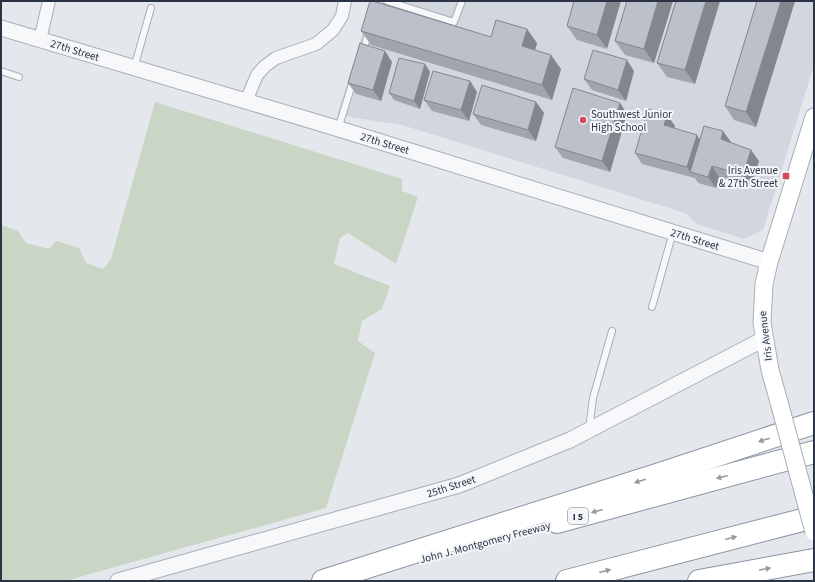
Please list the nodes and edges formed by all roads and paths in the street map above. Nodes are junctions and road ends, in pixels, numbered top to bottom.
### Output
1 (49, 1) edge
2 (345, 1) edge
3 (387, 1) edge
4 (462, 1) edge
5 (151, 8) dead end
6 (372, 23) edge
7 (1, 28) edge
8 (40, 40) junction
9 (360, 60) edge
10 (134, 68) junction
11 (1, 71) edge
12 (355, 75) edge
13 (19, 77) dead end
14 (246, 101) junction
15 (814, 117) edge
16 (338, 129) junction
17 (673, 232) junction
18 (769, 262) junction
19 (652, 307) dead end
20 (612, 331) dead end
21 (764, 339) junction
22 (814, 423) edge
23 (589, 430) junction
24 (814, 452) edge
25 (814, 516) edge
26 (814, 532) edge
27 (814, 560) edge
28 (118, 581) edge
29 (323, 581) edge
30 (342, 581) edge
31 (567, 581) edge
32 (699, 581) edge

1 - 8 street
2 - 14 street
3 - 4 lane
5 - 10 lane
6 - 9 lane
7 - 8 street, 27th Street
8 - 10 street, 27th Street
10 - 14 street, 27th Street
11 - 13 lane
12 - 16 lane
14 - 16 street, 27th Street
15 - 18 main road, Iris Avenue
16 - 17 street, 27th Street
17 - 18 street, 27th Street
17 - 19 lane
18 - 21 main road, Iris Avenue
20 - 23 lane
21 - 23 street, 25th Street
21 - 26 main road, Iris Avenue, bridge
22 -> 29 highway
23 - 28 street, 25th Street
24 -> 30 highway, John J. Montgomery Freeway / I 5
31 -> 25 highway
32 -> 27 highway

